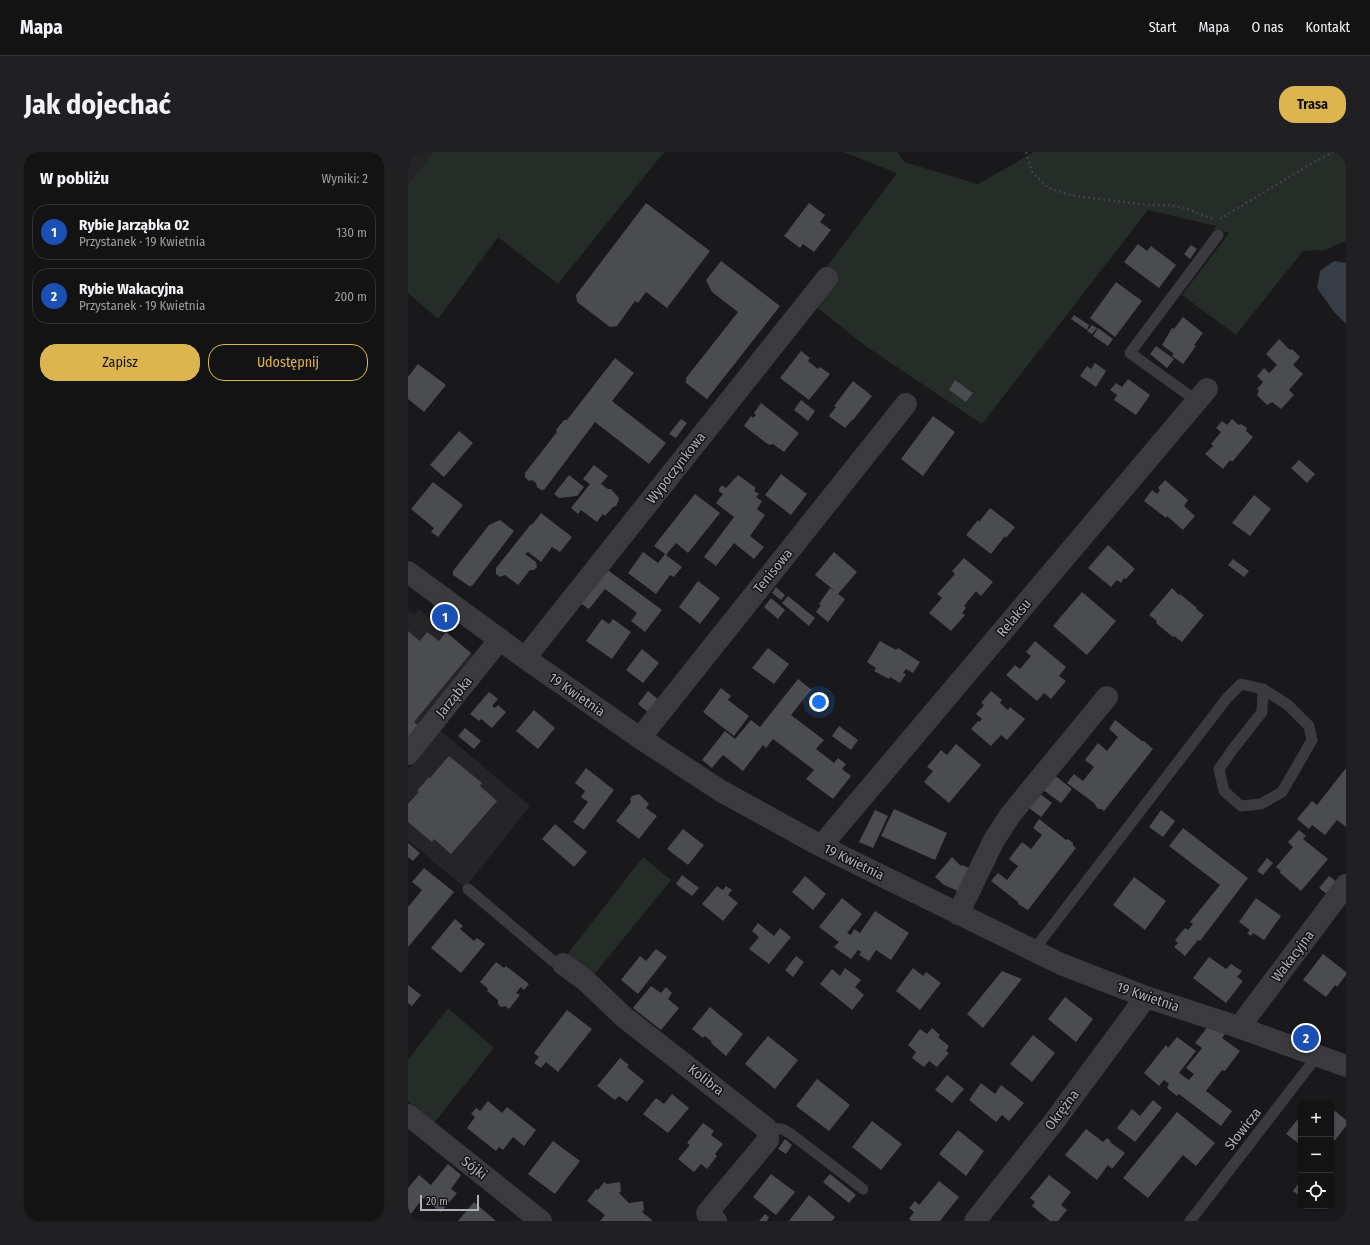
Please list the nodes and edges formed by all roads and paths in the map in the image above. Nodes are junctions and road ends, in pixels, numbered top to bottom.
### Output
1 (1026, 152) edge
2 (1334, 152) edge
3 (1218, 235) dead end
4 (827, 278) dead end
5 (1202, 395) joint
6 (906, 404) dead end
7 (409, 575) edge
8 (500, 639) junction
9 (525, 658) junction
10 (1264, 689) junction
11 (1107, 697) dead end
12 (640, 738) junction
13 (408, 754) edge
14 (821, 846) junction
15 (1346, 885) edge
16 (468, 890) dead end
17 (958, 914) junction
18 (1033, 951) junction
19 (562, 964) joint
20 (1146, 997) junction
21 (1242, 1028) junction
22 (1318, 1055) junction
23 (1346, 1066) edge
24 (408, 1115) edge
25 (766, 1128) junction
26 (863, 1189) dead end
27 (708, 1218) edge
28 (541, 1221) edge
29 (976, 1221) edge
30 (1190, 1221) edge

1 - 2 path
3 - 5 lane
4 - 9 street, Wypoczynkowa
5 - 14 street, Relaksu
6 - 12 street, Tenisowa
7 - 8 street, 19 Kwietnia
8 - 9 street, 19 Kwietnia
8 - 13 street, Jarząbka
9 - 12 street, 19 Kwietnia
10 - 10 lane
10 - 18 lane
11 - 17 street
12 - 14 street, 19 Kwietnia
14 - 17 street, 19 Kwietnia
15 - 21 street, Wakacyjna
16 - 19 lane
17 - 18 street, 19 Kwietnia
18 - 20 street, 19 Kwietnia
19 - 25 street, Kolibra
20 - 21 street, 19 Kwietnia
20 - 29 street, Okrężna
21 - 22 street, 19 Kwietnia
22 - 23 street, 19 Kwietnia
22 - 30 lane, Słowicza
24 - 28 street, Sójki
25 - 26 lane
25 - 27 street

